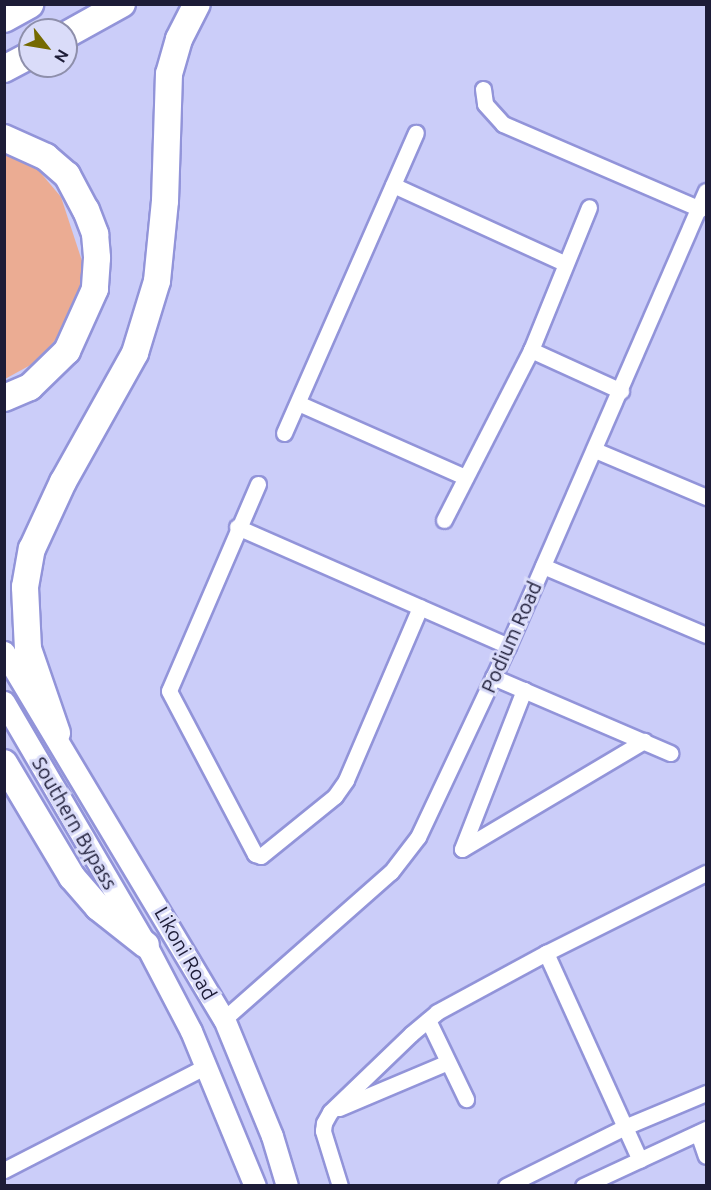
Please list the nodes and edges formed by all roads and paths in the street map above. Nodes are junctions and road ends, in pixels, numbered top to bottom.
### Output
1 (29, 4) edge
2 (122, 4) edge
3 (196, 4) edge
4 (4, 18) edge
5 (78, 28) edge
6 (18, 61) edge
7 (4, 69) edge
8 (483, 89) dead end
9 (416, 133) dead end
10 (4, 138) edge
11 (393, 185) junction
12 (706, 191) edge
13 (589, 207) dead end
14 (699, 209) junction
15 (564, 263) junction
16 (531, 350) junction
17 (621, 391) junction
18 (4, 398) edge
19 (298, 403) junction
20 (284, 433) dead end
21 (595, 450) junction
22 (465, 477) junction
23 (258, 483) dead end
24 (706, 497) edge
25 (444, 520) dead end
26 (237, 527) junction
27 (543, 567) junction
28 (420, 607) junction
29 (706, 635) edge
30 (508, 646) junction
31 (4, 652) edge
32 (493, 677) junction
33 (524, 690) junction
34 (4, 702) edge
35 (57, 733) junction
36 (644, 741) junction
37 (670, 753) dead end
38 (4, 763) edge
39 (706, 873) edge
40 (146, 945) junction
41 (546, 953) junction
42 (224, 1019) junction
43 (428, 1020) junction
44 (448, 1062) junction
45 (206, 1066) junction
46 (706, 1093) edge
47 (466, 1099) dead end
48 (330, 1112) junction
49 (627, 1126) junction
50 (702, 1131) edge
51 (706, 1156) edge
52 (640, 1160) junction
53 (4, 1170) edge
54 (255, 1185) edge
55 (287, 1185) edge
56 (340, 1185) edge
57 (506, 1185) edge
58 (583, 1185) edge

1 - 4 highway
2 - 5 highway
3 - 35 highway
6 - 7 highway
8 - 14 street
9 - 11 street
10 - 18 highway
11 - 15 street
11 - 19 street
12 - 14 street, Podium Road
13 - 15 street
14 - 17 street, Podium Road
15 - 16 street
16 - 17 street
16 - 22 street
17 - 21 street, Podium Road
19 - 20 street
19 - 22 street
21 - 24 street
21 - 27 street, Podium Road
22 - 25 street
23 - 26 street
26 - 28 street
26 - 28 street
27 - 29 street
27 - 30 street, Podium Road
28 - 30 street
30 - 32 street, Podium Road
31 - 35 main road, Southern Bypass
32 - 33 street
32 - 42 street, Podium Road
33 - 36 street
33 - 36 street
34 - 40 main road, Southern Bypass
35 - 42 main road, Likoni Road
36 - 37 street
38 - 40 highway
39 - 41 street
40 - 45 main road, Likoni Road
41 - 43 street
41 - 49 street
42 - 55 main road, Likoni Road
43 - 44 street
43 - 48 street
44 - 47 street
44 - 48 street
45 - 53 street
45 - 54 main road, Likoni Road
46 - 49 street
48 - 56 street
49 - 52 street
49 - 57 street
50 - 51 street
50 - 52 street
52 - 58 street

